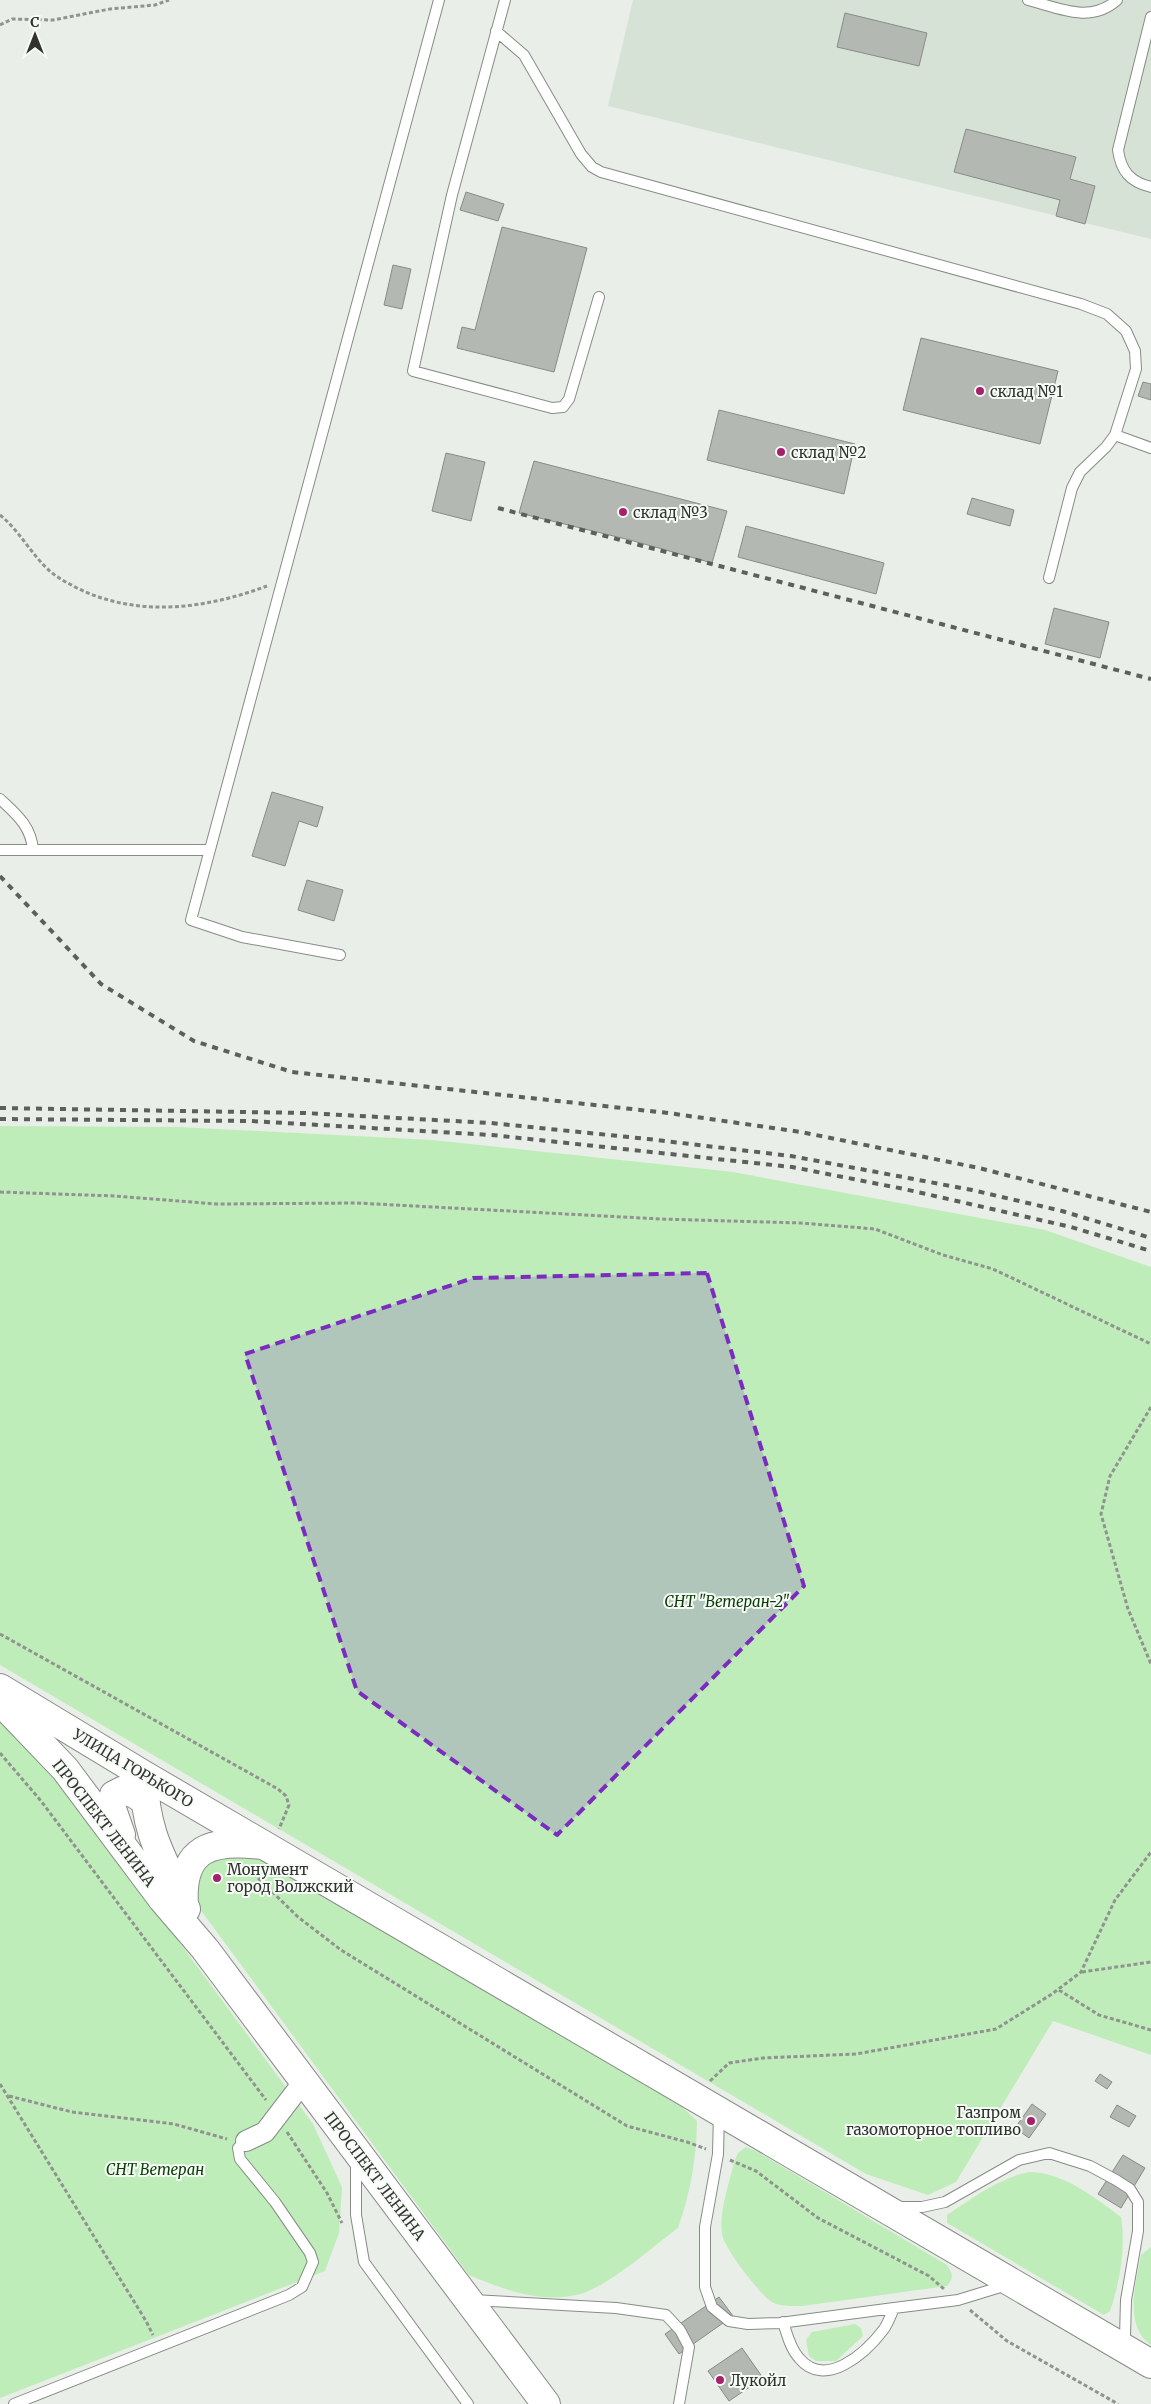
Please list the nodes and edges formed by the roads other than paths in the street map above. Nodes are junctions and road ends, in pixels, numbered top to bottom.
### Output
1 (439, 0) edge
2 (505, 0) edge
3 (1028, 0) edge
4 (1117, 0) edge
5 (1151, 17) edge
6 (496, 32) junction
7 (1149, 34) edge
8 (1151, 187) edge
9 (599, 297) dead end
10 (1115, 435) junction
11 (1151, 448) edge
12 (1048, 578) dead end
13 (0, 800) edge
14 (0, 850) edge
15 (33, 850) junction
16 (210, 850) junction
17 (340, 955) dead end
18 (0, 1688) edge
19 (0, 1701) edge
20 (144, 1788) junction
21 (268, 1846) junction
22 (128, 1852) junction
23 (184, 1905) junction
24 (205, 1949) junction
25 (304, 2081) junction
26 (708, 2103) junction
27 (246, 2141) joint
28 (357, 2152) junction
29 (871, 2199) junction
30 (1015, 2283) junction
31 (468, 2300) junction
32 (894, 2308) junction
33 (783, 2322) junction
34 (1149, 2362) edge
35 (14, 2404) edge
36 (468, 2404) edge
37 (546, 2404) edge
38 (679, 2404) edge

1 - 16 lane
2 - 6 lane
3 - 4 lane
5 - 7 lane
6 - 9 lane
6 - 10 lane
7 - 8 lane
10 - 11 lane
10 - 12 lane
13 - 15 lane
14 - 15 lane
15 - 16 lane
16 - 17 lane
18 - 20 main road, УЛИЦА ГОРЬКОГО
19 - 22 main road, ПРОСПЕКТ ЛЕНИНА
20 - 21 main road, УЛИЦА ГОРЬКОГО
20 - 22 main road
20 - 23 main road, ПРОСПЕКТ ЛЕНИНА
21 - 23 main road
21 - 26 main road, УЛИЦА ГОРЬКОГО
22 - 24 main road, ПРОСПЕКТ ЛЕНИНА
23 - 24 main road, ПРОСПЕКТ ЛЕНИНА
24 - 25 main road, ПРОСПЕКТ ЛЕНИНА
25 - 27 street
25 - 28 main road, ПРОСПЕКТ ЛЕНИНА
26 - 29 main road, УЛИЦА ГОРЬКОГО
26 - 33 lane
27 - 35 lane
28 - 31 main road, ПРОСПЕКТ ЛЕНИНА
28 - 36 lane
29 - 30 main road, УЛИЦА ГОРЬКОГО
29 - 34 lane
30 - 32 lane
30 - 34 main road, УЛИЦА ГОРЬКОГО
31 - 37 main road, ПРОСПЕКТ ЛЕНИНА
31 - 38 lane
32 - 33 lane
32 - 33 lane

